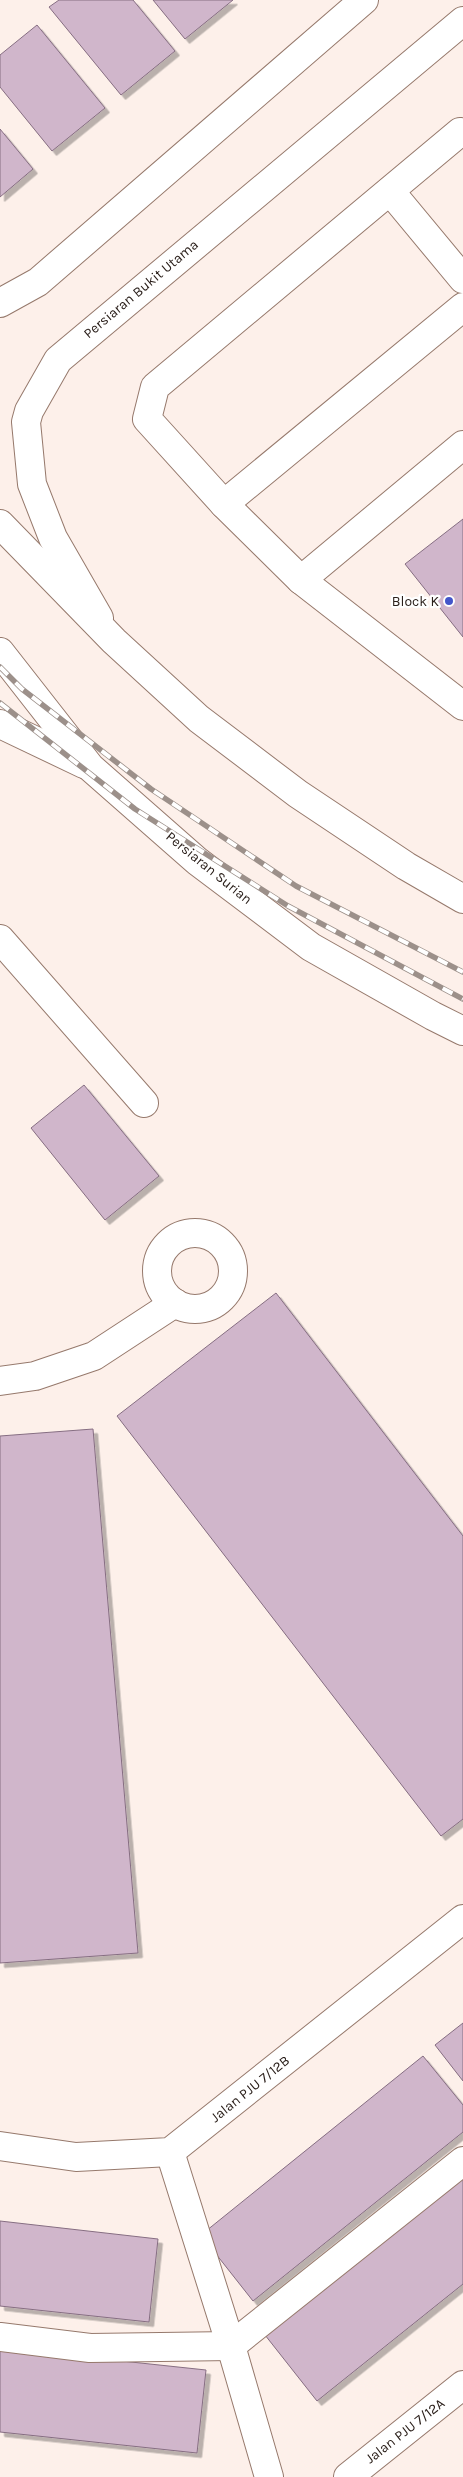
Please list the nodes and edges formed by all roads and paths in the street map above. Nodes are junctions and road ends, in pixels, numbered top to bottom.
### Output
1 (364, 0) edge
2 (463, 21) edge
3 (462, 133) edge
4 (390, 191) junction
5 (463, 279) edge
6 (0, 303) edge
7 (463, 307) edge
8 (463, 445) edge
9 (224, 504) junction
10 (0, 524) edge
11 (301, 580) junction
12 (114, 641) junction
13 (0, 652) edge
14 (463, 706) edge
15 (0, 724) edge
16 (90, 767) junction
17 (463, 899) edge
18 (0, 939) edge
19 (463, 1031) edge
20 (144, 1103) dead end
21 (174, 1303) dead end
22 (0, 1381) edge
23 (463, 1918) edge
24 (0, 2146) edge
25 (170, 2152) junction
26 (463, 2160) edge
27 (0, 2337) edge
28 (231, 2346) junction
29 (463, 2385) edge
30 (269, 2477) edge
31 (348, 2477) edge

1 - 6 street
2 - 12 street, Persiaran Bukit Utama
3 - 4 street
4 - 5 street
4 - 9 street
7 - 9 street
8 - 11 street
9 - 11 street
10 - 12 street
11 - 14 street
12 - 17 street
13 - 16 street, Persiaran Surian
15 - 16 street
16 - 19 street, Persiaran Surian
18 - 20 street
21 - 22 street
23 - 25 street, Jalan PJU 7/12B
24 - 25 street
25 - 28 street
26 - 28 street
27 - 28 street
28 - 30 street
29 - 31 street, Jalan PJU 7/12A

